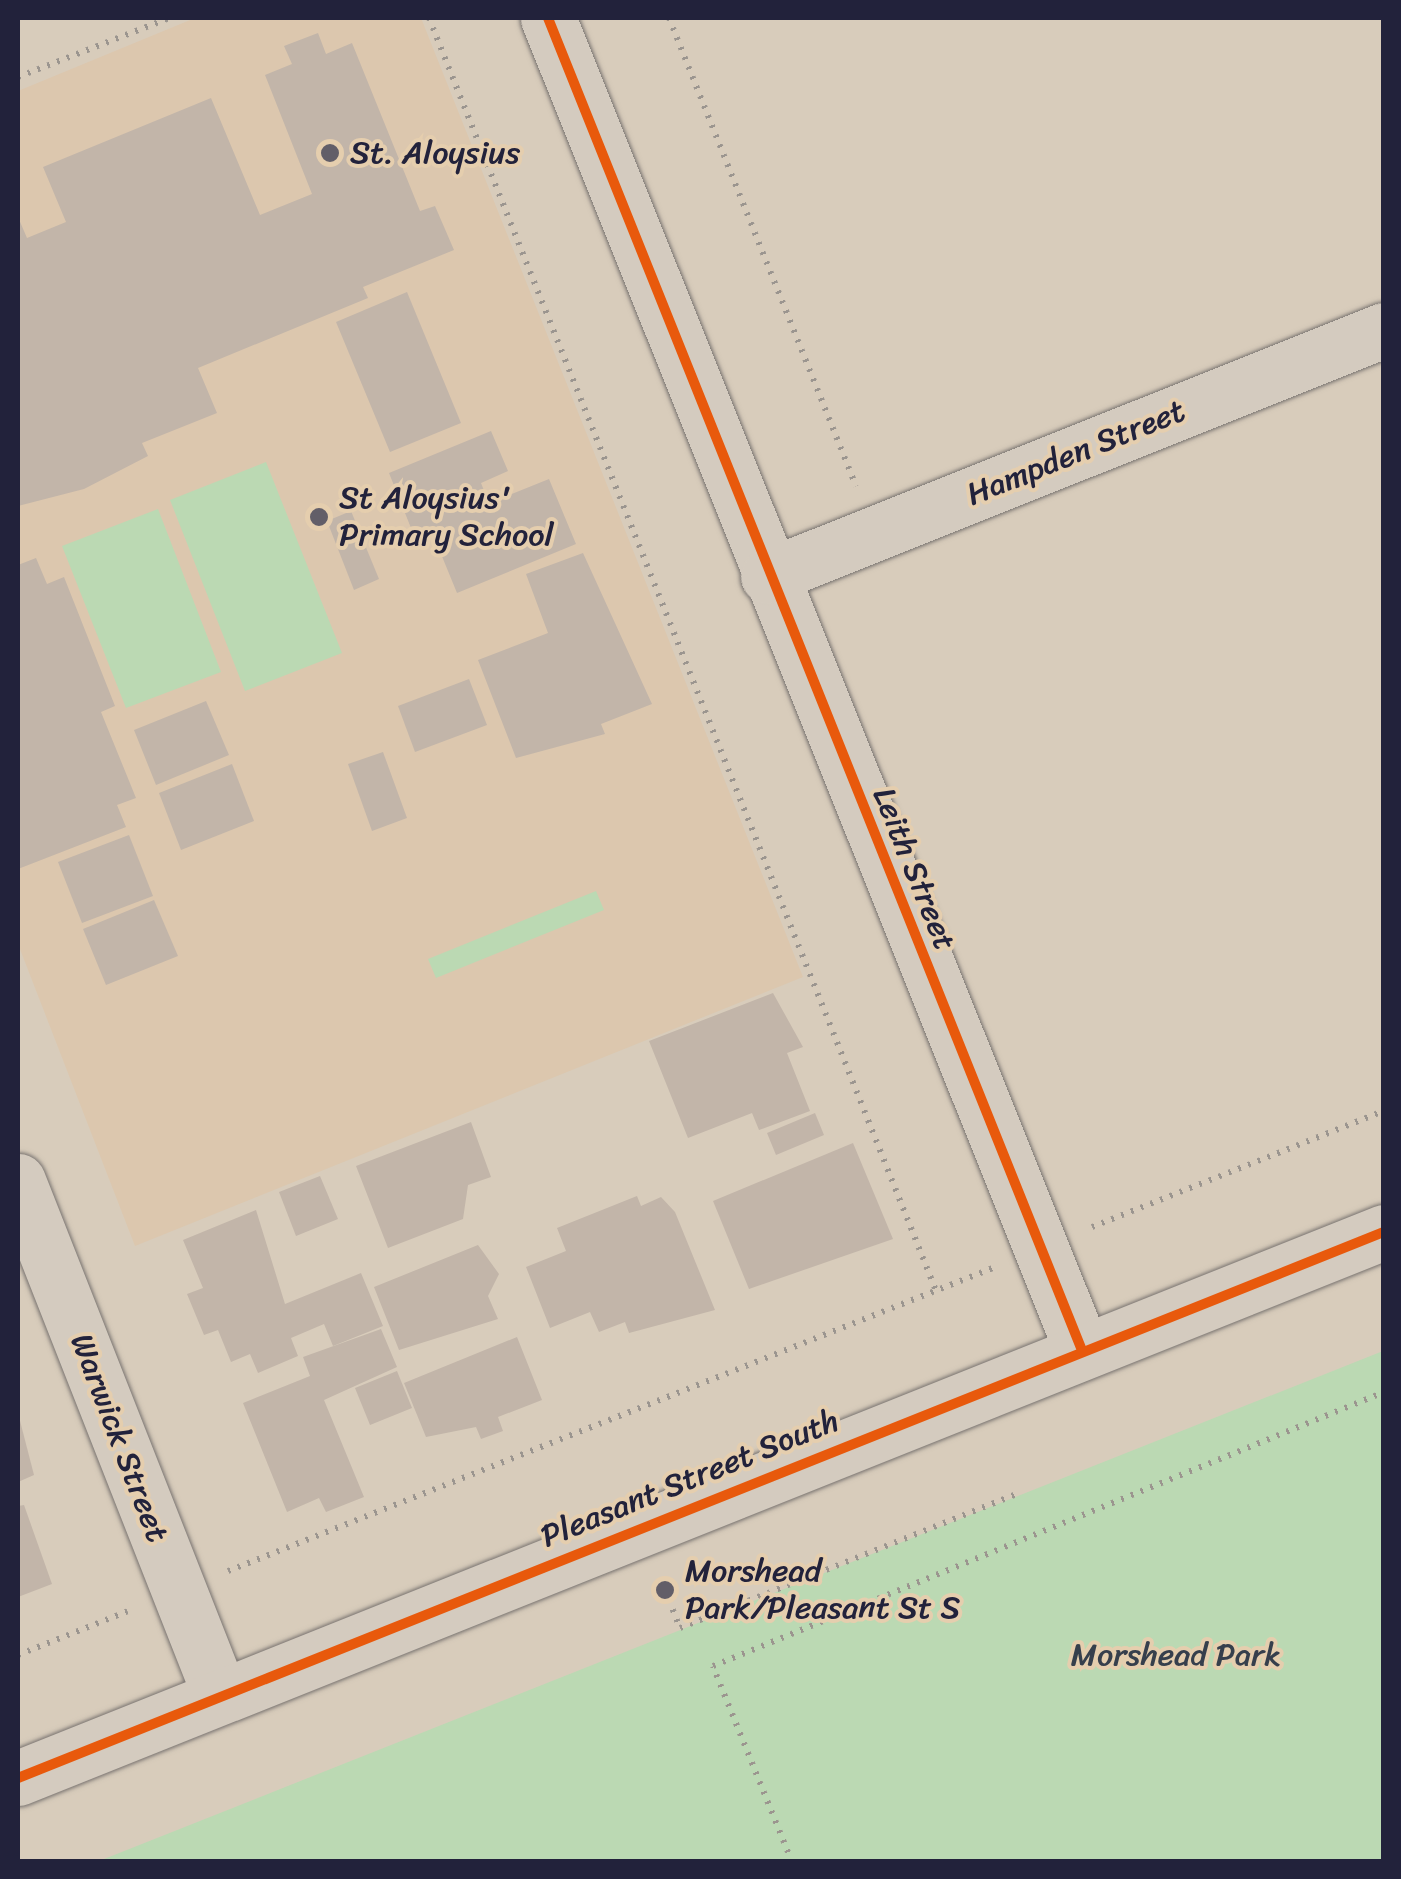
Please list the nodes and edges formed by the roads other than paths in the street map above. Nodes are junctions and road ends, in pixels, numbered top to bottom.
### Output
1 (548, 18) edge
2 (1384, 330) edge
3 (768, 576) junction
4 (18, 1181) edge
5 (1384, 1232) edge
6 (1080, 1348) junction
7 (220, 1695) junction
8 (18, 1778) edge

1 - 3 street, Leith Street
2 - 3 street, Hampden Street
3 - 6 street, Leith Street
4 - 7 street, Warwick Street
5 - 6 street, Pleasant Street South
6 - 7 street, Pleasant Street South
7 - 8 street, Pleasant Street South

